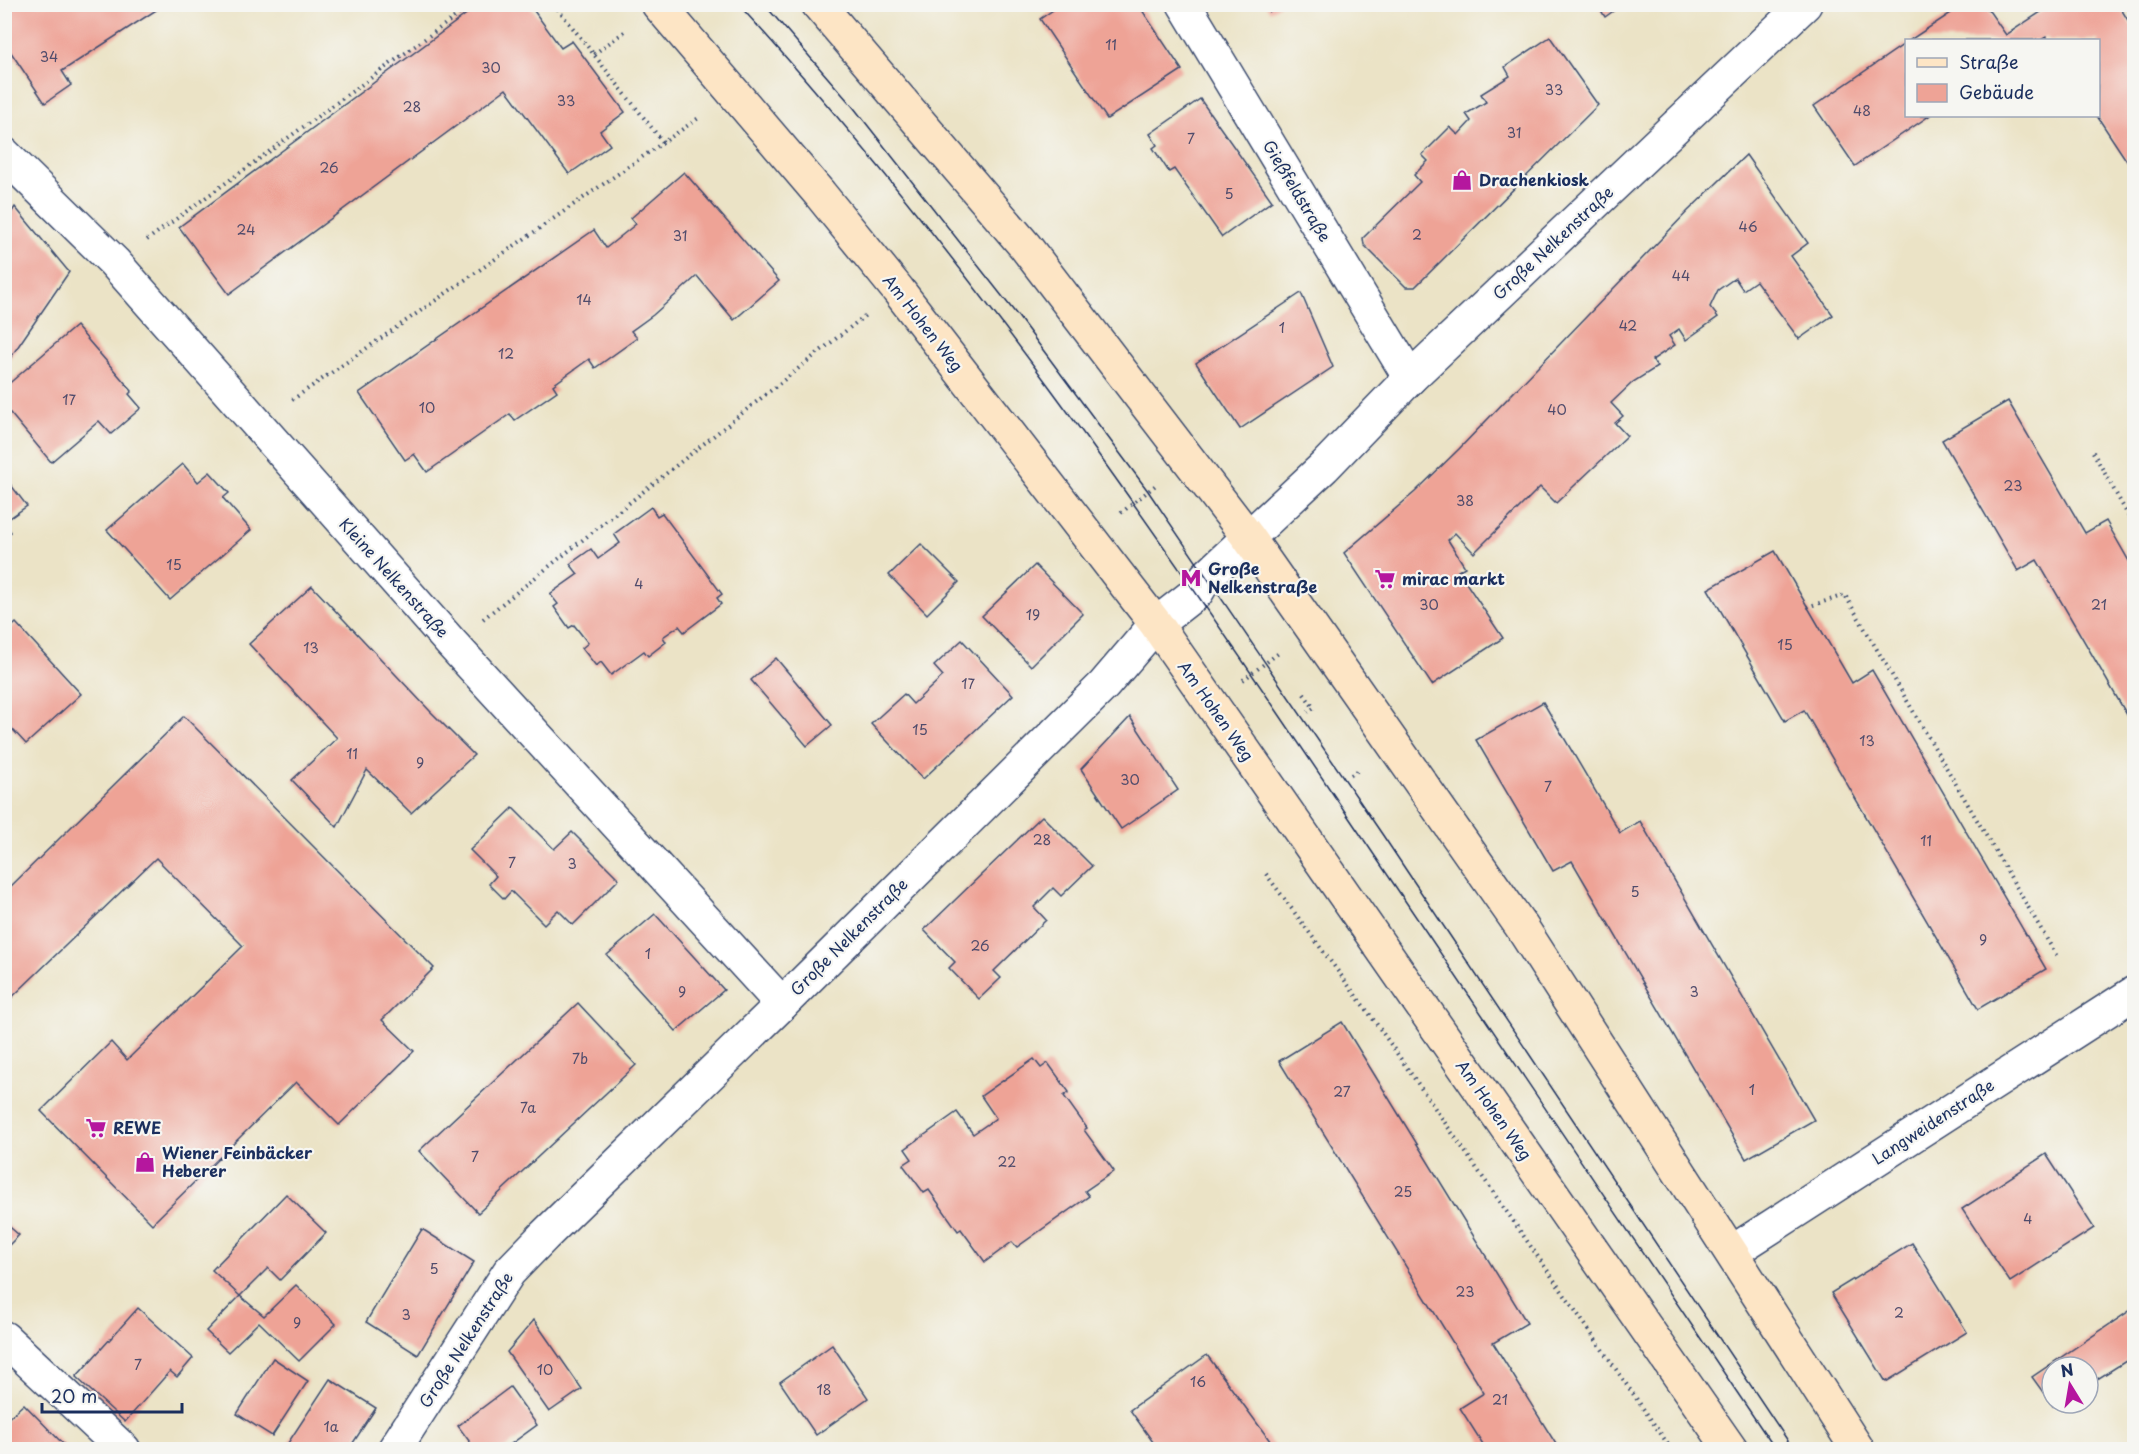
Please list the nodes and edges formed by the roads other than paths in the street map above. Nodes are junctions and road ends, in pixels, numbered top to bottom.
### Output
1 (658, 4) edge
2 (818, 4) edge
3 (1184, 4) edge
4 (1805, 4) edge
5 (4, 154) edge
6 (1410, 378) junction
7 (1248, 537) junction
8 (1156, 624) junction
9 (2134, 993) edge
10 (782, 1004) junction
11 (1732, 1252) junction
12 (4, 1338) edge
13 (124, 1449) edge
14 (394, 1449) edge
15 (1731, 1449) edge
16 (1858, 1449) edge

1 - 8 main road, Am Hohen Weg
2 - 7 main road
3 - 6 street, Gießfeldstraße
4 - 6 street, Große Nelkenstraße
5 - 10 street, Kleine Nelkenstraße
6 - 7 street, Große Nelkenstraße
7 - 8 street, Große Nelkenstraße
7 - 11 main road
8 - 10 street, Große Nelkenstraße
8 - 15 main road, Am Hohen Weg
9 - 11 street, Langweidenstraße
10 - 14 street, Große Nelkenstraße
11 - 16 main road
12 - 13 street

